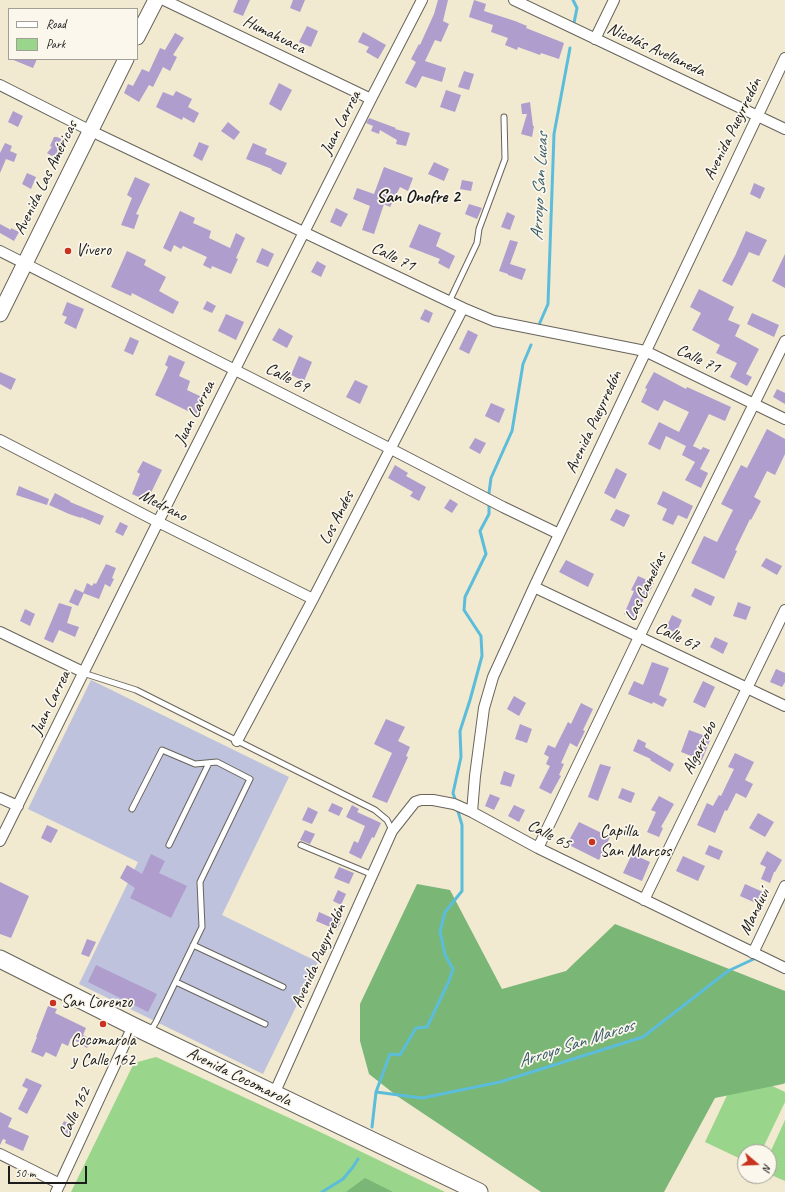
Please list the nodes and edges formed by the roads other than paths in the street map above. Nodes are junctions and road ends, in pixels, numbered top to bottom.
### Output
1 (156, 0) edge
2 (164, 0) edge
3 (422, 0) edge
4 (514, 0) edge
5 (614, 0) edge
6 (138, 35) edge
7 (596, 39) junction
8 (785, 58) edge
9 (126, 60) edge
10 (0, 85) edge
11 (371, 100) junction
12 (757, 115) junction
13 (504, 117) dead end
14 (785, 129) edge
15 (91, 130) junction
16 (304, 233) junction
17 (0, 251) edge
18 (25, 263) junction
19 (449, 302) junction
20 (463, 308) junction
21 (0, 314) edge
22 (785, 341) edge
23 (646, 351) junction
24 (235, 369) junction
25 (754, 404) junction
26 (785, 419) edge
27 (0, 440) edge
28 (391, 448) junction
29 (158, 522) junction
30 (559, 534) junction
31 (534, 587) junction
32 (313, 599) junction
33 (785, 610) edge
34 (0, 632) edge
35 (639, 637) junction
36 (83, 672) junction
37 (747, 688) junction
38 (785, 706) edge
39 (237, 742) junction
40 (208, 763) junction
41 (0, 798) edge
42 (18, 806) junction
43 (132, 809) dead end
44 (472, 812) junction
45 (392, 831) junction
46 (0, 842) edge
47 (169, 845) dead end
48 (300, 845) dead end
49 (538, 848) junction
50 (373, 875) junction
51 (785, 886) edge
52 (644, 900) junction
53 (193, 945) junction
54 (753, 953) junction
55 (0, 959) edge
56 (785, 968) edge
57 (176, 982) junction
58 (283, 987) dead end
59 (265, 1024) dead end
60 (133, 1026) junction
61 (150, 1033) junction
62 (274, 1094) junction
63 (0, 1154) edge
64 (58, 1188) edge
65 (479, 1192) edge

1 - 6 main road
2 - 11 street, Humahuaca
3 - 11 street, Juan Larrea
4 - 7 street, Nicolás Avellaneda
5 - 7 street
7 - 12 street, Nicolás Avellaneda
8 - 12 street, Avenida Pueyrredón
9 - 15 main road, Avenida Las Américas
10 - 15 street, Calle 71
11 - 16 street, Juan Larrea
12 - 14 street, Nicolás Avellaneda
12 - 23 street, Avenida Pueyrredón
13 - 19 lane
15 - 16 street, Calle 71
15 - 18 main road, Avenida Las Américas
16 - 19 street, Calle 71
16 - 24 street, Juan Larrea
17 - 18 street, Calle 69
18 - 21 main road, Avenida Las Américas
18 - 24 street, Calle 69
19 - 20 street, Calle 71
20 - 23 street, Calle 71
20 - 28 street, Los Andes
22 - 25 street, Las Camelias
23 - 25 street, Calle 71
23 - 30 street, Avenida Pueyrredón
24 - 28 street, Calle 69
24 - 29 street, Juan Larrea
25 - 26 street, Calle 71
25 - 35 street, Las Camelias
27 - 29 street, Medrano
28 - 30 street, Calle 69
28 - 32 street, Los Andes
29 - 32 street, Medrano
29 - 36 street, Juan Larrea
30 - 31 street, Avenida Pueyrredón
31 - 35 street, Calle 67
31 - 44 street, Avenida Pueyrredón
32 - 39 street, Los Andes
33 - 37 street, Algarrobo
34 - 36 street
35 - 37 street, Calle 67
35 - 49 street, Las Camelias
36 - 39 lane
36 - 42 street, Juan Larrea
37 - 38 street, Calle 67
37 - 52 street, Algarrobo
39 - 45 lane
40 - 43 lane
40 - 47 lane
40 - 53 lane
41 - 42 street
42 - 46 street, Juan Larrea
44 - 45 street, Calle 65
44 - 49 street, Calle 65
45 - 50 street, Avenida Pueyrredón
48 - 50 lane
49 - 52 street, Calle 65
50 - 62 street, Avenida Pueyrredón
51 - 54 street, Manduví
52 - 54 street, Calle 65
53 - 57 lane
53 - 58 lane
54 - 56 street, Calle 65
55 - 60 main road, Avenida Cocomarola
57 - 59 lane
57 - 61 lane
60 - 61 main road, Avenida Cocomarola
60 - 64 street, Calle 162
61 - 62 main road, Avenida Cocomarola
62 - 65 main road, Avenida Cocomarola
63 - 64 street

